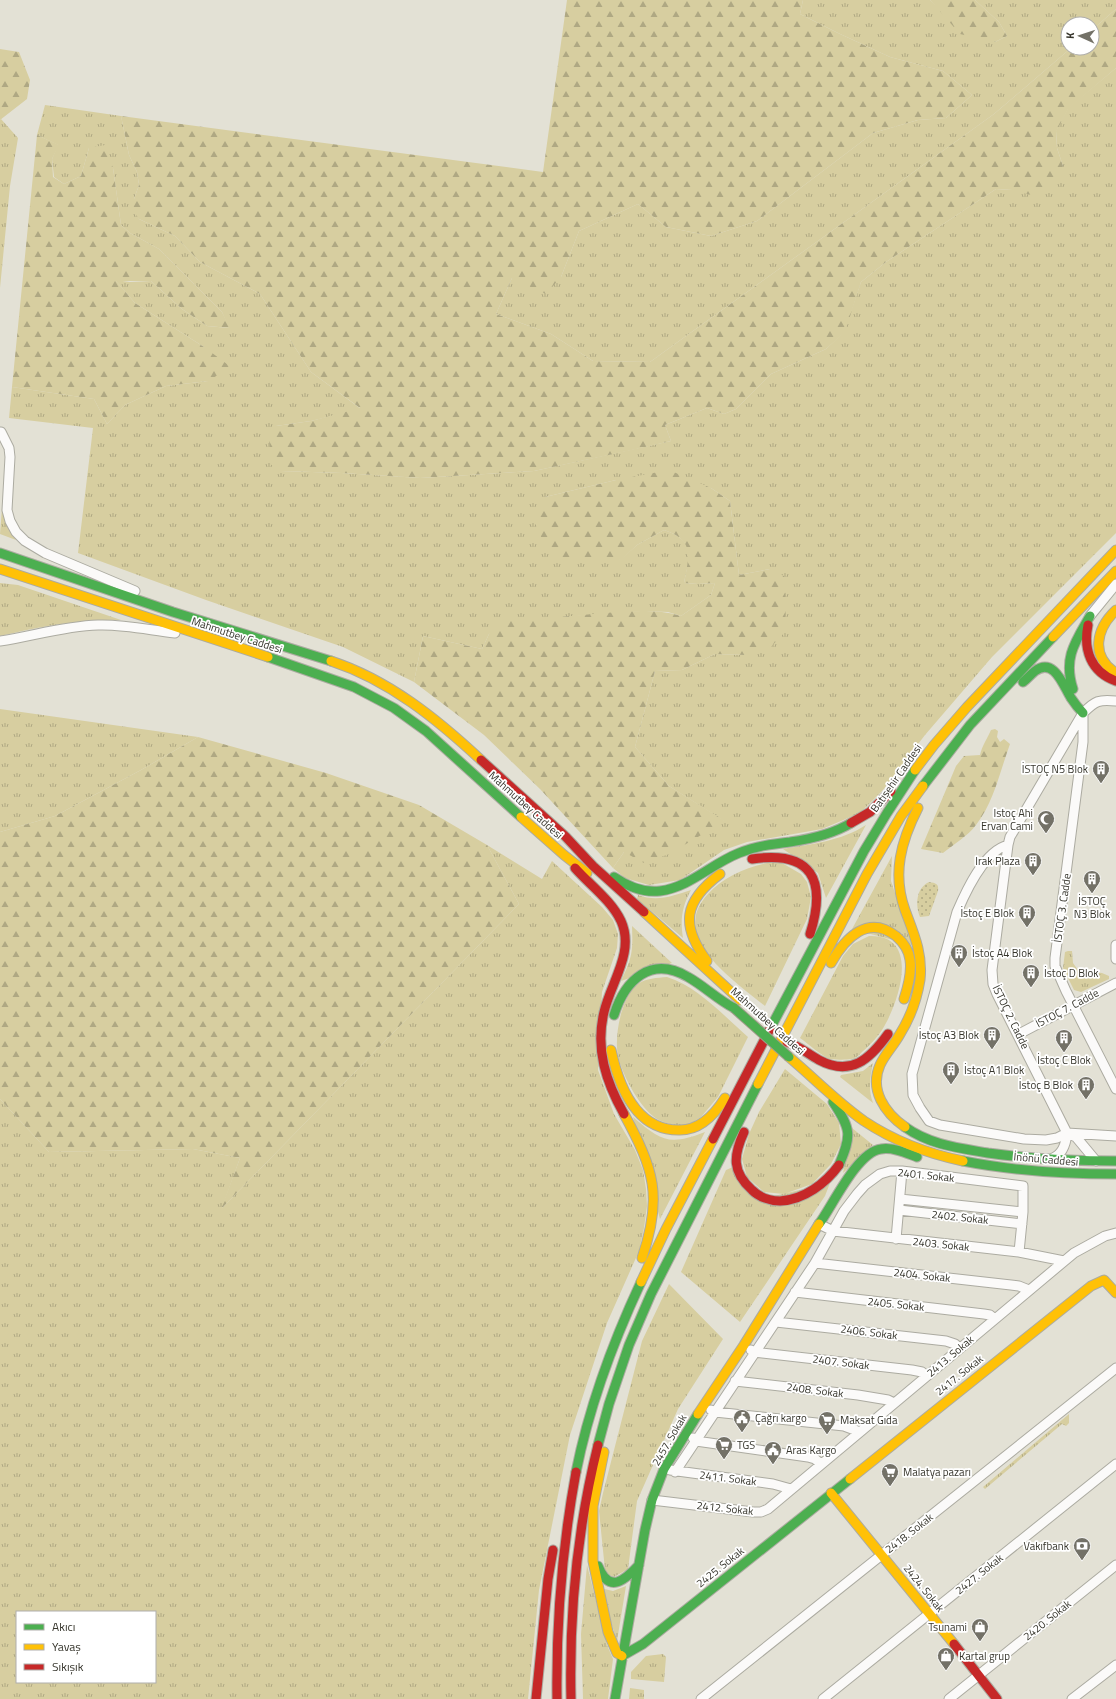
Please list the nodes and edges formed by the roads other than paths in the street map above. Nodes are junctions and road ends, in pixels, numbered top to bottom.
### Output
1 (0, 434) edge
2 (1116, 550) edge
3 (0, 553) edge
4 (0, 569) edge
5 (1116, 571) edge
6 (1116, 584) edge
7 (1116, 610) edge
8 (173, 612) junction
9 (1090, 616) junction
10 (190, 633) junction
11 (0, 641) edge
12 (1116, 673) edge
13 (1116, 681) edge
14 (1116, 701) edge
15 (1083, 714) junction
16 (977, 717) junction
17 (932, 748) junction
18 (944, 756) junction
19 (565, 836) junction
20 (1008, 845) junction
21 (564, 855) junction
22 (628, 910) dead end
23 (1116, 944) edge
24 (1116, 959) edge
25 (689, 966) dead end
26 (1116, 983) edge
27 (1073, 1005) junction
28 (781, 1006) junction
29 (902, 1006) dead end
30 (734, 1008) junction
31 (794, 1013) junction
32 (763, 1021) dead end
33 (612, 1022) dead end
34 (894, 1025) dead end
35 (1019, 1034) junction
36 (611, 1040) dead end
37 (787, 1042) junction
38 (753, 1062) junction
39 (805, 1070) junction
40 (820, 1071) dead end
41 (764, 1074) junction
42 (1116, 1089) edge
43 (882, 1120) dead end
44 (1068, 1133) junction
45 (1116, 1136) edge
46 (925, 1139) junction
47 (1051, 1159) junction
48 (1116, 1161) edge
49 (1096, 1162) junction
50 (975, 1164) junction
51 (838, 1167) junction
52 (902, 1171) junction
53 (1116, 1174) edge
54 (900, 1199) junction
55 (899, 1210) junction
56 (1023, 1212) junction
57 (819, 1224) junction
58 (1022, 1224) junction
59 (833, 1231) junction
60 (1116, 1233) edge
61 (896, 1239) junction
62 (1019, 1252) junction
63 (1064, 1261) junction
64 (815, 1263) junction
65 (1029, 1290) junction
66 (795, 1292) junction
67 (1116, 1293) edge
68 (630, 1307) junction
69 (995, 1319) junction
70 (776, 1322) junction
71 (744, 1345) junction
72 (959, 1348) junction
73 (754, 1352) junction
74 (1116, 1368) edge
75 (927, 1376) junction
76 (735, 1381) junction
77 (894, 1403) junction
78 (609, 1404) junction
79 (703, 1406) junction
80 (715, 1412) junction
81 (686, 1432) junction
82 (860, 1432) junction
83 (696, 1441) junction
84 (581, 1450) junction
85 (820, 1464) junction
86 (1116, 1464) edge
87 (664, 1469) junction
88 (675, 1472) junction
89 (791, 1489) junction
90 (831, 1493) junction
91 (652, 1500) junction
92 (558, 1524) dead end
93 (556, 1538) dead end
94 (593, 1547) junction
95 (882, 1554) junction
96 (639, 1565) junction
97 (1116, 1565) edge
98 (930, 1614) junction
99 (622, 1656) junction
100 (1116, 1664) edge
101 (978, 1676) junction
102 (536, 1699) edge
103 (557, 1699) edge
104 (572, 1699) edge
105 (615, 1699) edge
106 (701, 1699) edge
107 (823, 1699) edge
108 (950, 1699) edge
109 (996, 1699) edge
110 (1072, 1699) edge

1 - 8 street
2 - 17 main road, Batışehir Caddesi
3 - 8 main road, Mahmutbey Caddesi
4 - 10 main road, Mahmutbey Caddesi
5 - 16 main road
6 - 9 street
7 - 12 main road
8 - 19 main road, Mahmutbey Caddesi
9 - 13 main road
9 - 15 main road
10 - 11 street
10 - 21 main road, Mahmutbey Caddesi
14 - 15 street, İSTOÇ 2. Cadde
15 - 16 main road
15 - 20 street, İSTOÇ 2. Cadde
15 - 27 street, İSTOÇ 3. Cadde
16 - 18 main road
17 - 19 main road
17 - 28 main road, Batışehir Caddesi
18 - 31 main road
18 - 46 main road
19 - 28 main road, Mahmutbey Caddesi
20 - 35 street, İSTOÇ 2. Cadde
20 - 44 street
21 - 22 main road, Mahmutbey Caddesi
21 - 68 main road
23 - 24 street
25 - 30 main road, Mahmutbey Caddesi
26 - 27 street, İSTOÇ 7. Cadde
27 - 35 street, İSTOÇ 7. Cadde
27 - 42 street, İSTOÇ 3. Cadde
28 - 38 main road, Batışehir Caddesi
29 - 31 main road
30 - 33 main road
30 - 39 main road, Mahmutbey Caddesi, bridge
31 - 41 main road
32 - 37 main road, Mahmutbey Caddesi
34 - 37 main road
35 - 44 street, İSTOÇ 2. Cadde
36 - 38 main road
37 - 40 main road, Mahmutbey Caddesi
38 - 68 main road
39 - 50 main road, Mahmutbey Caddesi
39 - 51 main road
41 - 51 main road
41 - 78 main road
43 - 46 main road
44 - 45 street
44 - 47 street
44 - 49 street
46 - 47 main road
47 - 49 main road
48 - 49 main road
50 - 53 main road, İnönü Caddesi
50 - 57 main road
51 - 57 main road
52 - 54 street
52 - 56 street, 2401. Sokak
52 - 59 street, 2401. Sokak
54 - 55 street
54 - 56 street, 2402. Sokak
55 - 58 street, 2402. Sokak
55 - 61 street
56 - 58 street
57 - 59 street, 2403. Sokak
57 - 71 main road, 2457. Sokak
58 - 62 street
59 - 61 street, 2403. Sokak
59 - 64 street, 2401. Sokak
60 - 63 street, 2413. Sokak
61 - 62 street, 2403. Sokak
62 - 63 street, 2403. Sokak
63 - 65 street, 2413. Sokak
64 - 65 street, 2404. Sokak
64 - 66 street, 2401. Sokak
65 - 69 street, 2413. Sokak
66 - 69 street, 2405. Sokak
66 - 70 street, 2401. Sokak
67 - 90 main road, 2417. Sokak
68 - 84 main road
69 - 72 street, 2413. Sokak
70 - 72 street, 2406. Sokak
70 - 73 street, 2401. Sokak
71 - 73 street
71 - 79 main road, 2457. Sokak
72 - 75 street, 2413. Sokak
73 - 75 street, 2407. Sokak
73 - 76 street, 2401. Sokak
74 - 95 street, 2418. Sokak
75 - 77 street, 2413. Sokak
76 - 77 street, 2408. Sokak
76 - 80 street, 2401. Sokak
77 - 82 street, 2413. Sokak
78 - 94 main road
78 - 104 main road
79 - 80 street
79 - 81 main road, 2457. Sokak
80 - 82 street
80 - 83 street, 2401. Sokak
81 - 83 street
81 - 87 main road, 2457. Sokak
82 - 85 street, 2413. Sokak
83 - 85 street
83 - 88 street, 2401. Sokak
84 - 92 main road
84 - 103 main road
85 - 89 street, 2413. Sokak
86 - 98 street, 2427. Sokak
87 - 88 street, 2411. Sokak
87 - 91 main road, 2457. Sokak
88 - 89 street, 2411. Sokak
89 - 91 street, 2412. Sokak
90 - 95 main road, 2424. Sokak
90 - 99 main road, 2425. Sokak
91 - 96 main road, 2457. Sokak
93 - 102 main road
94 - 96 main road
94 - 99 main road
95 - 98 main road, 2424. Sokak
95 - 106 street, 2418. Sokak
96 - 99 main road, 2457. Sokak
97 - 101 street, 2420. Sokak
98 - 101 main road, 2424. Sokak
98 - 107 street, 2427. Sokak
99 - 105 main road, 2457. Sokak
100 - 110 street
101 - 108 street, 2420. Sokak
101 - 109 main road, 2424. Sokak

